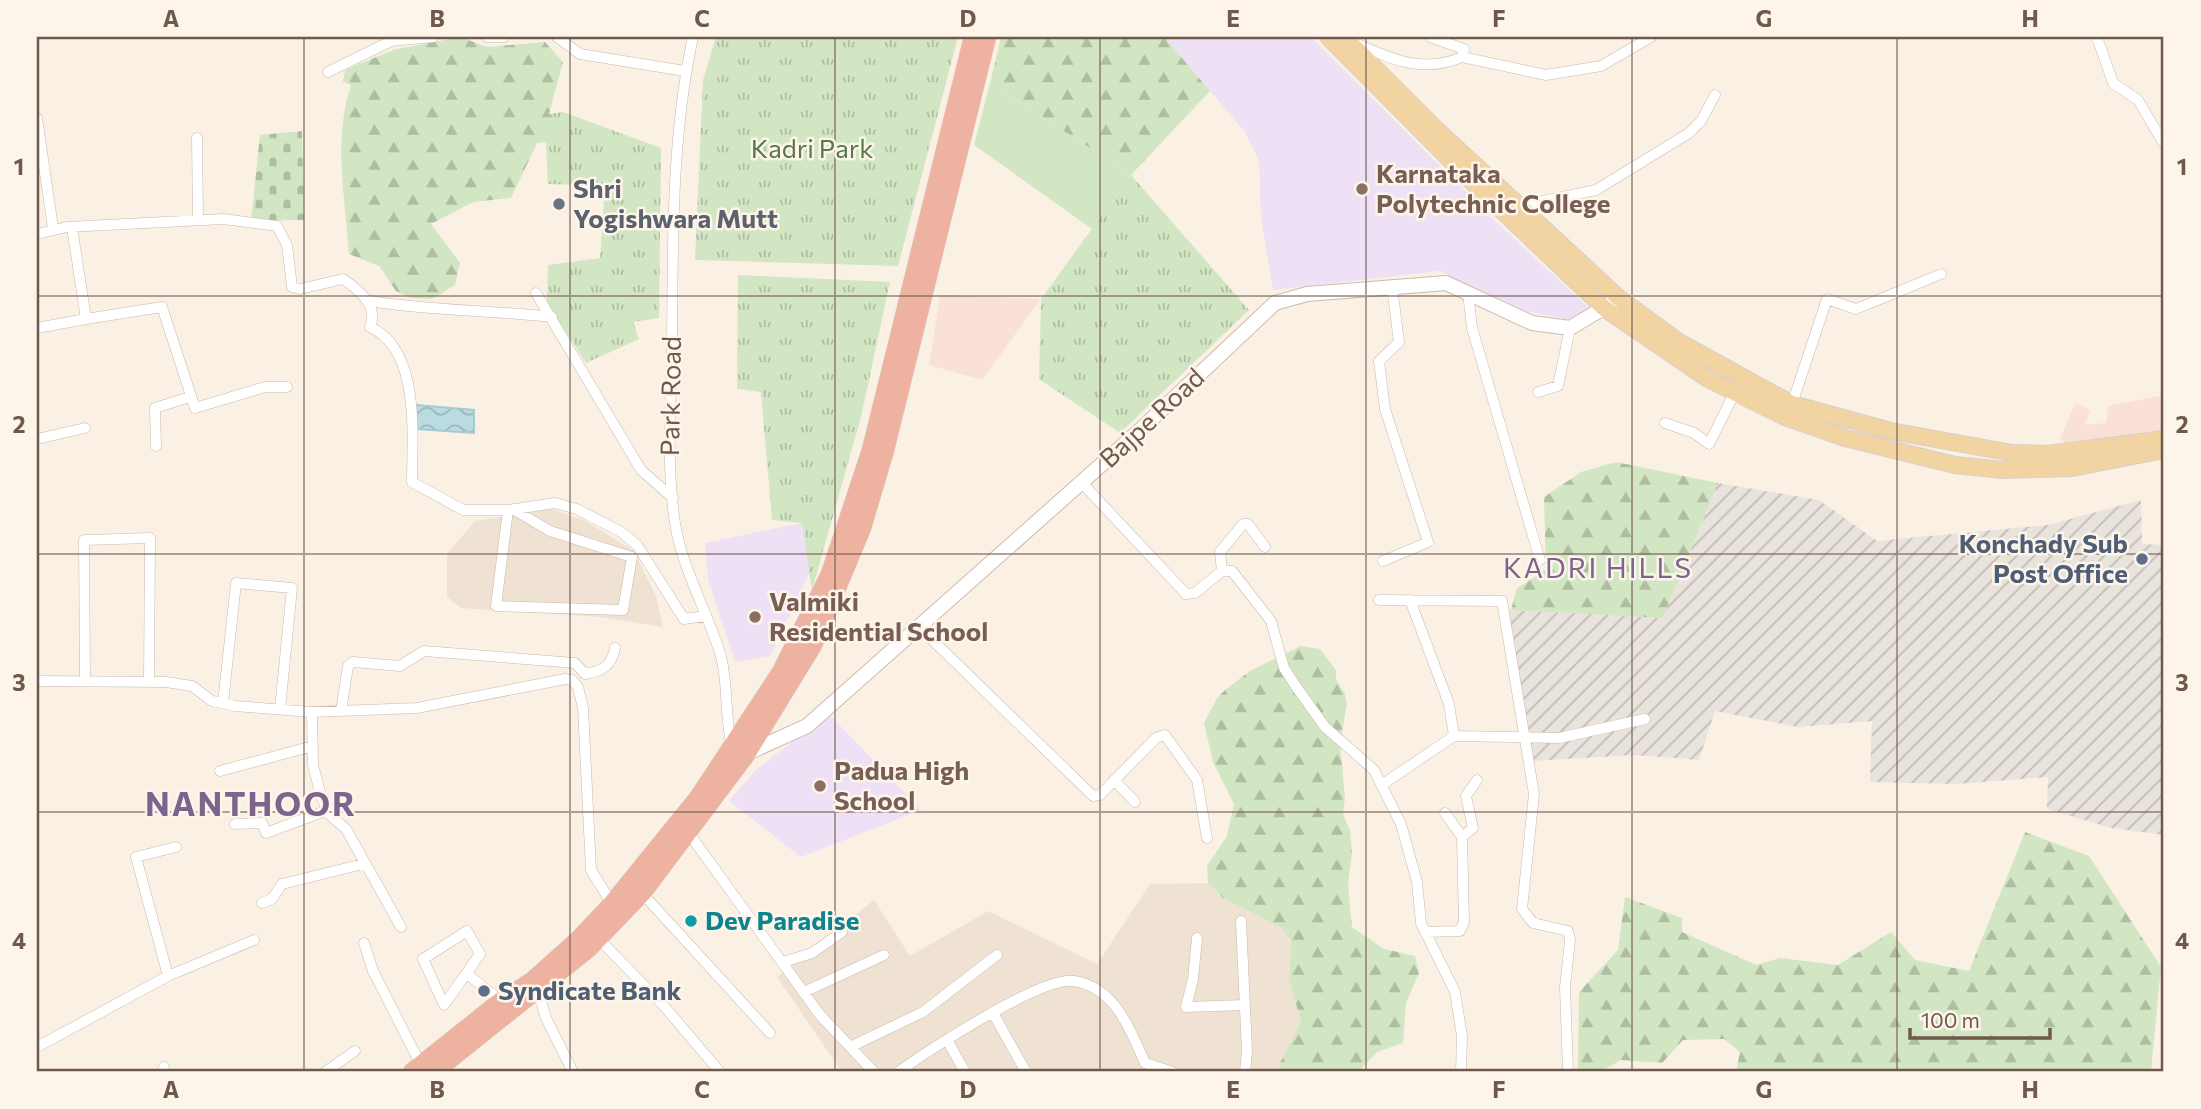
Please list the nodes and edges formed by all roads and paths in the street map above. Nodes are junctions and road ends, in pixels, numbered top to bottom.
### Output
1 (433, 37) edge
2 (488, 37) edge
3 (504, 37) edge
4 (557, 37) edge
5 (693, 37) edge
6 (973, 37) edge
7 (987, 37) edge
8 (1328, 37) edge
9 (1345, 37) edge
10 (1430, 37) edge
11 (1651, 37) edge
12 (2097, 37) edge
13 (1462, 57) junction
14 (685, 71) junction
15 (328, 72) dead end
16 (1715, 95) dead end
17 (37, 118) edge
18 (197, 138) dead end
19 (2164, 144) edge
20 (1517, 206) junction
21 (198, 220) junction
22 (72, 227) junction
23 (53, 228) junction
24 (37, 234) edge
25 (1941, 274) dead end
26 (1392, 287) junction
27 (536, 293) dead end
28 (1468, 293) junction
29 (1619, 298) junction
30 (370, 301) junction
31 (1604, 307) junction
32 (552, 317) junction
33 (86, 319) junction
34 (37, 328) edge
35 (1570, 328) junction
36 (288, 387) dead end
37 (1538, 392) dead end
38 (1735, 392) junction
39 (190, 397) junction
40 (1792, 404) junction
41 (1665, 423) dead end
42 (85, 428) dead end
43 (37, 439) edge
44 (2164, 439) edge
45 (156, 446) dead end
46 (2164, 450) edge
47 (1081, 482) junction
48 (673, 498) junction
49 (511, 509) junction
50 (1265, 547) dead end
51 (1541, 560) dead end
52 (1383, 561) dead end
53 (1222, 570) junction
54 (1379, 600) dead end
55 (1410, 600) junction
56 (706, 616) junction
57 (919, 627) junction
58 (615, 648) dead end
59 (85, 680) junction
60 (37, 681) edge
61 (149, 682) junction
62 (223, 703) junction
63 (280, 709) junction
64 (341, 711) junction
65 (312, 712) junction
66 (1645, 719) dead end
67 (1454, 736) junction
68 (1527, 738) junction
69 (313, 746) junction
70 (738, 752) junction
71 (220, 771) dead end
72 (1114, 780) junction
73 (1477, 780) dead end
74 (1383, 784) junction
75 (1135, 802) dead end
76 (328, 810) junction
77 (1445, 813) dead end
78 (235, 824) dead end
79 (688, 832) junction
80 (1462, 836) junction
81 (1207, 838) dead end
82 (176, 846) dead end
83 (363, 864) junction
84 (642, 893) junction
85 (262, 904) dead end
86 (612, 904) junction
87 (1241, 921) dead end
88 (401, 927) dead end
89 (842, 932) dead end
90 (1426, 932) junction
91 (1196, 938) dead end
92 (599, 939) junction
93 (254, 940) dead end
94 (364, 943) dead end
95 (884, 955) dead end
96 (997, 955) dead end
97 (783, 962) junction
98 (467, 974) junction
99 (168, 976) junction
100 (538, 992) junction
101 (804, 992) junction
102 (501, 1001) junction
103 (1245, 1005) junction
104 (993, 1013) junction
105 (770, 1033) dead end
106 (947, 1040) junction
107 (37, 1047) edge
108 (850, 1047) junction
109 (355, 1051) dead end
110 (422, 1070) edge
111 (325, 1072) edge
112 (573, 1072) edge
113 (720, 1072) edge
114 (874, 1072) edge
115 (898, 1072) edge
116 (965, 1072) edge
117 (1026, 1072) edge
118 (1173, 1072) edge
119 (1245, 1072) edge
120 (1461, 1072) edge
121 (1568, 1072) edge

1 - 15 street
2 - 3 street
4 - 14 street
5 - 14 street, Park Road
6 - 70 highway
7 - 70 highway
8 - 31 main road
9 - 13 street
9 - 20 main road
10 - 13 street
11 - 13 street
12 - 19 street
14 - 48 street, Park Road
16 - 20 street
17 - 23 street
18 - 21 street
20 - 29 main road
21 - 22 street
21 - 30 street
22 - 23 street
22 - 33 street
23 - 24 street
25 - 40 street
26 - 28 street, Bajpe Road
26 - 47 street, Bajpe Road
26 - 52 street
27 - 32 street
28 - 35 street, Bajpe Road
28 - 51 street
29 - 31 street
29 - 40 main road
30 - 32 street
30 - 49 street
31 - 35 street
31 - 38 main road
32 - 48 street
33 - 34 street
33 - 39 street
35 - 37 street
36 - 39 street
38 - 41 street
38 - 46 main road
39 - 45 street
40 - 44 main road
42 - 43 street
47 - 53 street
47 - 57 street, Bajpe Road
48 - 56 street, Park Road
49 - 49 street
49 - 56 street
50 - 53 street
53 - 74 street
54 - 55 street
55 - 67 street
55 - 68 street
56 - 70 street, Park Road
57 - 70 street, Bajpe Road
57 - 72 street
58 - 64 street
59 - 60 street
59 - 61 street
59 - 61 street
61 - 62 street
62 - 63 street
62 - 63 street
63 - 65 street
64 - 65 street
64 - 86 street
65 - 69 street
66 - 68 street
67 - 68 street
67 - 74 street
68 - 121 street
69 - 71 street
69 - 76 street
70 - 79 highway
70 - 86 highway
72 - 75 street
72 - 81 street
73 - 80 street
74 - 90 street
76 - 78 street
76 - 83 street
77 - 80 street
79 - 84 highway
79 - 97 street
80 - 90 street
82 - 99 street
83 - 85 street
83 - 88 street
84 - 92 highway
84 - 105 street
86 - 102 highway
87 - 103 street
89 - 97 street
90 - 120 street
91 - 103 street
92 - 100 highway
92 - 113 street
93 - 99 street
94 - 110 street
95 - 101 street
96 - 108 street
97 - 101 street
98 - 98 street
98 - 102 street
99 - 107 street
100 - 110 highway
100 - 112 street
101 - 108 street
102 - 110 highway
103 - 119 street
104 - 106 street
104 - 117 street
104 - 118 street
106 - 115 street
106 - 116 street
108 - 114 street
109 - 111 street

